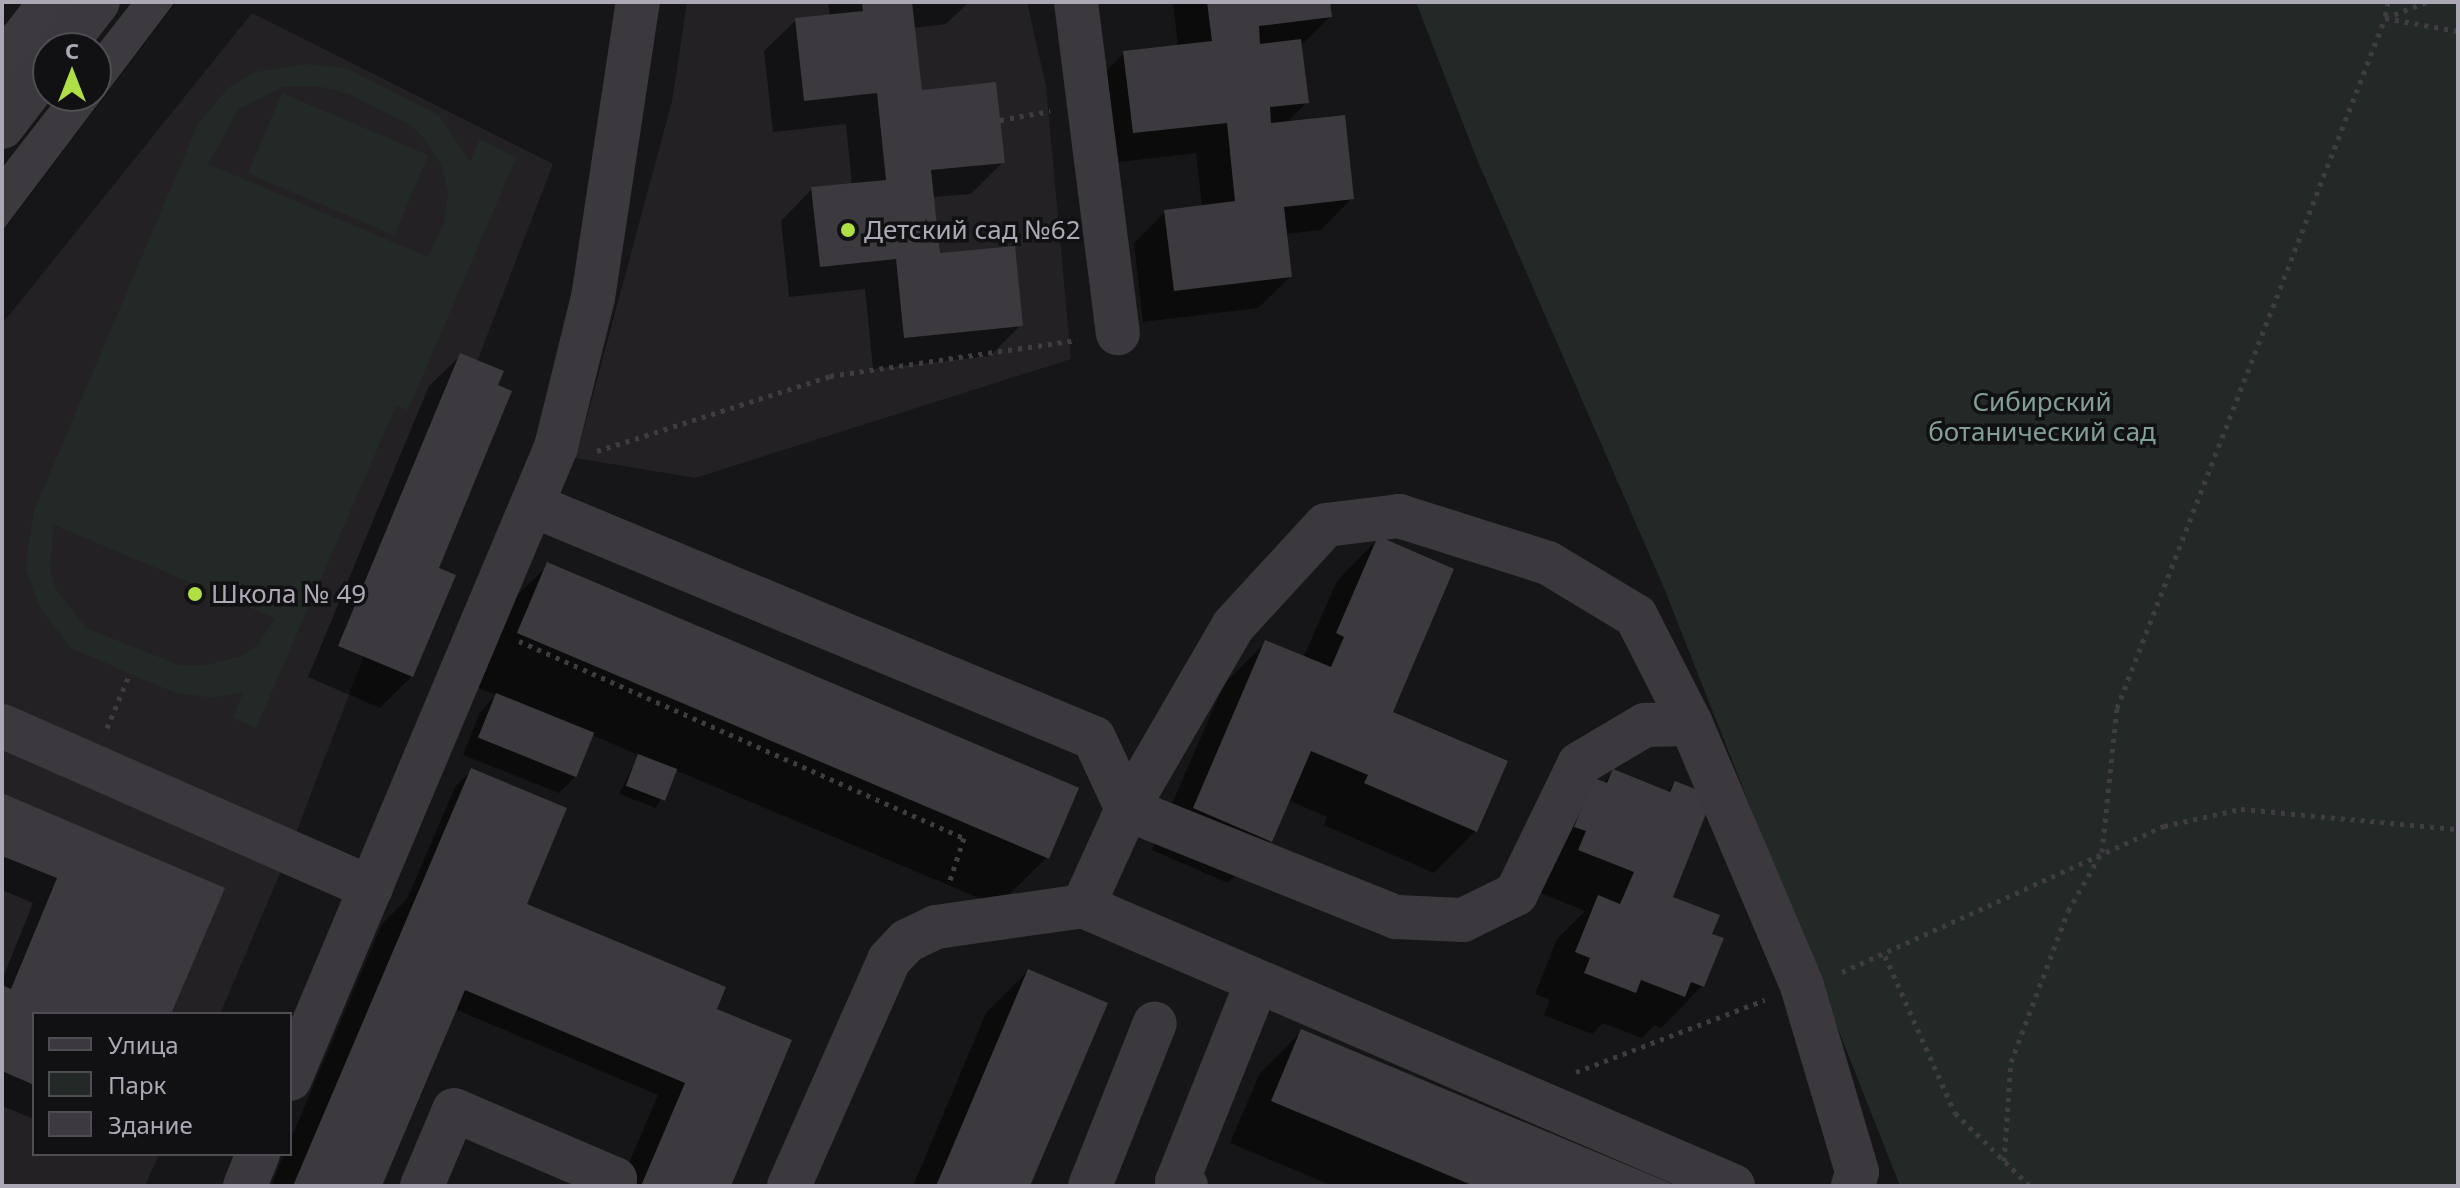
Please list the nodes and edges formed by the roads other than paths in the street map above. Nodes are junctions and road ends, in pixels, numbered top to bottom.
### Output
1 (98, 2) edge
2 (638, 2) edge
3 (1076, 2) edge
4 (75, 32) edge
5 (32, 88) edge
6 (2, 127) edge
7 (1118, 333) road end
8 (532, 505) junction
9 (1691, 724) junction
10 (2, 726) edge
11 (1127, 809) junction
12 (371, 888) junction
13 (1083, 906) junction
14 (1257, 982) junction
15 (1155, 1023) dead end
16 (292, 1074) edge
17 (257, 1156) edge
18 (245, 1186) edge
19 (422, 1186) edge
20 (612, 1186) edge
21 (789, 1186) edge
22 (1090, 1186) edge
23 (1186, 1186) edge
24 (1733, 1186) edge
25 (1853, 1186) edge

1 - 4 lane
2 - 8 lane
3 - 7 lane
5 - 6 lane
8 - 11 lane
8 - 12 lane
9 - 11 lane
9 - 11 lane
9 - 25 lane
10 - 12 lane
11 - 13 lane
12 - 16 lane
13 - 14 lane
13 - 21 lane
14 - 23 lane
14 - 24 lane
15 - 22 lane
17 - 18 lane
19 - 20 lane

